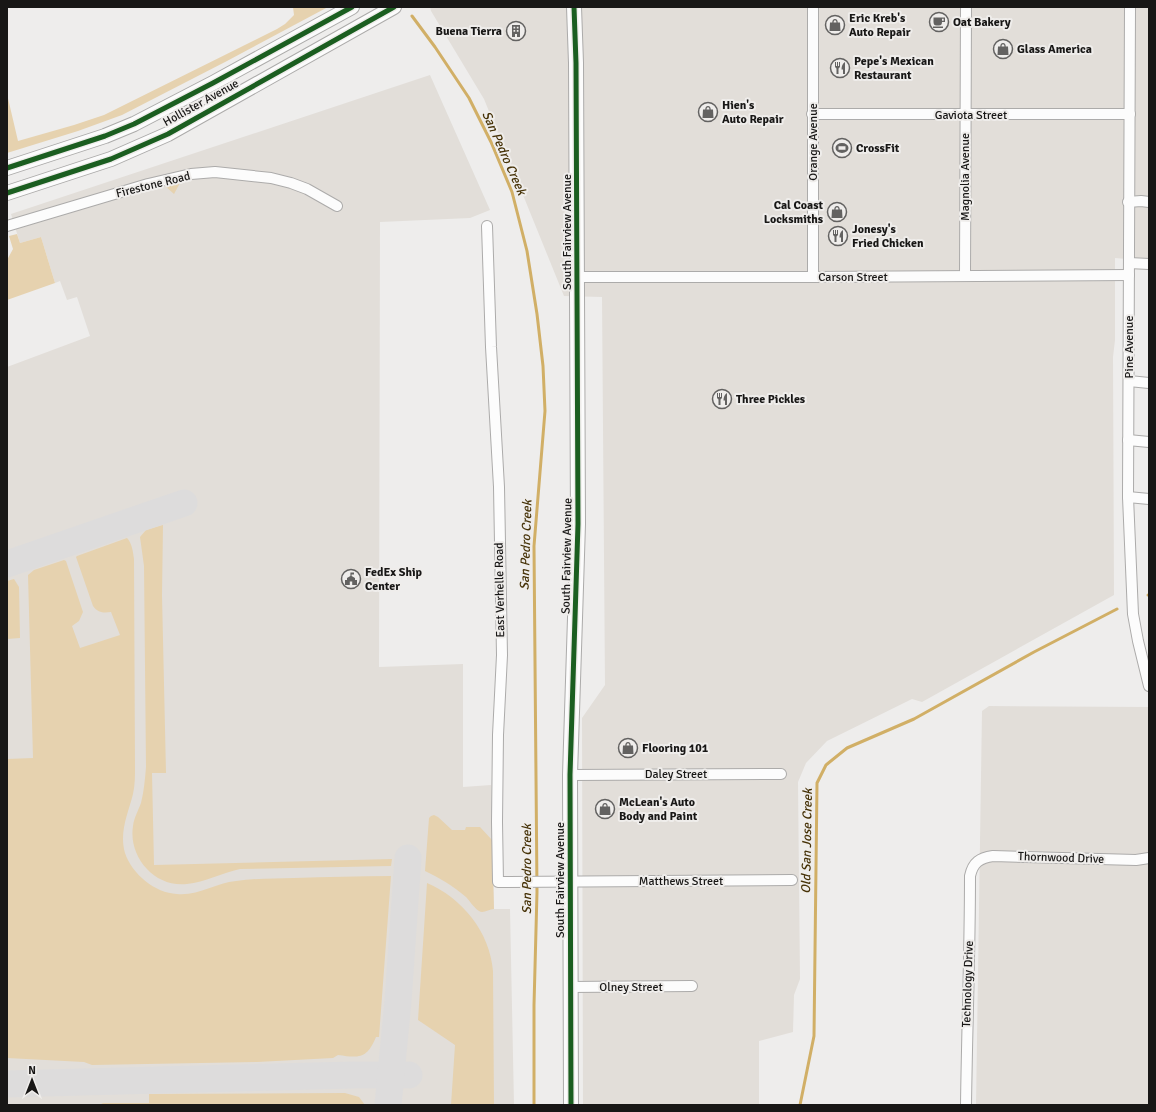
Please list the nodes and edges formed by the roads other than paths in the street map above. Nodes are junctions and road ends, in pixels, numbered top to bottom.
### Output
1 (352, 7) edge
2 (574, 7) edge
3 (813, 7) edge
4 (966, 7) edge
5 (1130, 7) edge
6 (388, 10) edge
7 (812, 114) junction
8 (1130, 114) junction
9 (966, 115) junction
10 (7, 168) edge
11 (7, 193) edge
12 (1128, 202) junction
13 (1149, 202) edge
14 (337, 206) dead end
15 (11, 225) edge
16 (487, 226) dead end
17 (1129, 263) junction
18 (1149, 264) edge
19 (1129, 275) junction
20 (965, 276) junction
21 (577, 277) junction
22 (813, 277) junction
23 (1129, 381) junction
24 (1149, 383) edge
25 (1128, 440) junction
26 (1149, 442) edge
27 (1128, 497) junction
28 (1149, 499) edge
29 (1149, 686) edge
30 (781, 774) dead end
31 (570, 775) junction
32 (1149, 858) edge
33 (974, 864) joint
34 (792, 880) dead end
35 (570, 881) junction
36 (692, 986) dead end
37 (570, 987) junction
38 (571, 1105) edge
39 (966, 1105) edge

1 - 10 street, Hollister Avenue
2 - 21 street, South Fairview Avenue
3 - 7 street, Orange Avenue
4 - 9 street, Magnolia Avenue
5 - 8 street, Pine Avenue
6 - 11 street, Hollister Avenue
7 - 9 street, Gaviota Street
7 - 22 street, Orange Avenue
8 - 9 street, Gaviota Street
8 - 12 street, Pine Avenue
9 - 20 street, Magnolia Avenue
12 - 13 street
12 - 17 street, Pine Avenue
14 - 15 street, Firestone Road
16 - 35 street, East Verhelle Road
17 - 18 street
17 - 19 street, Pine Avenue
19 - 20 street, Carson Street
19 - 23 street, Pine Avenue
20 - 22 street, Carson Street
21 - 22 street, Carson Street
21 - 31 street, South Fairview Avenue
23 - 24 street
23 - 25 street, Pine Avenue
25 - 26 street
25 - 27 street, Pine Avenue
27 - 28 street
27 - 29 street, Pine Avenue
30 - 31 street, Daley Street
31 - 35 street, South Fairview Avenue
32 - 33 street, Thornwood Drive
33 - 39 street, Technology Drive
34 - 35 street, Matthews Street
35 - 37 street, South Fairview Avenue
36 - 37 street, Olney Street
37 - 38 street, South Fairview Avenue

